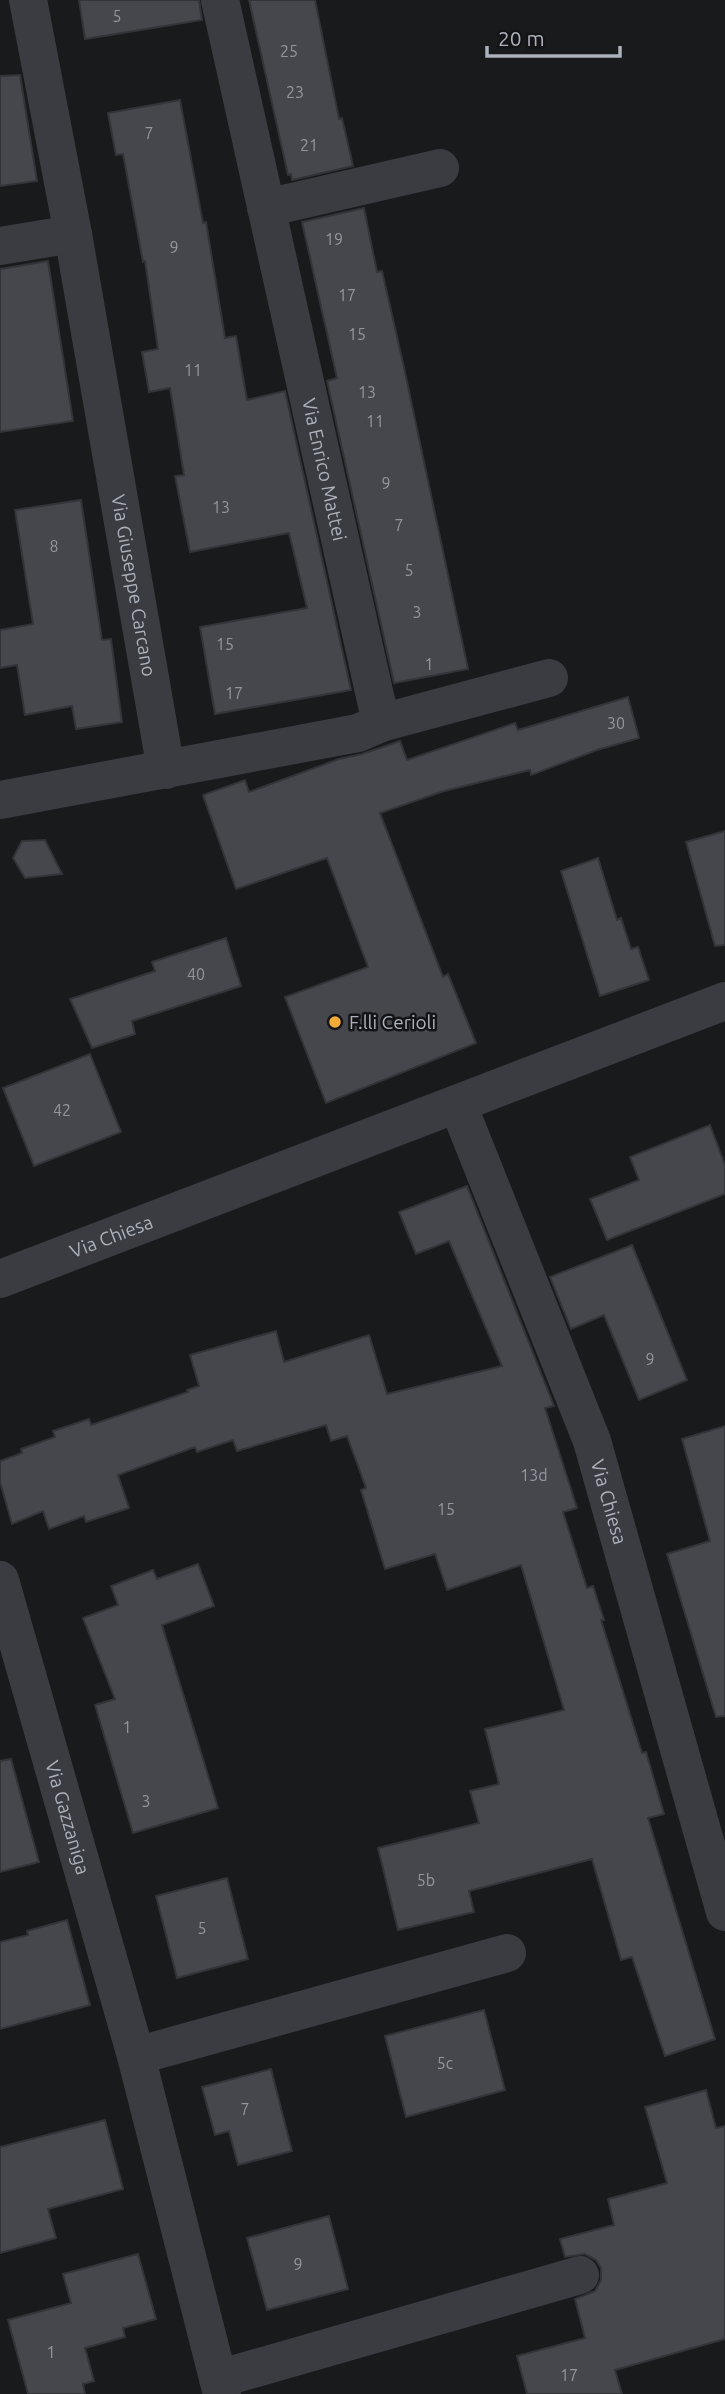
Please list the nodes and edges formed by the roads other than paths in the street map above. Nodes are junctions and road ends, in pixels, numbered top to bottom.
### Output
1 (28, 0) edge
2 (220, 0) edge
3 (440, 168) dead end
4 (266, 208) junction
5 (73, 234) junction
6 (0, 246) edge
7 (550, 678) dead end
8 (381, 723) junction
9 (166, 770) junction
10 (0, 800) edge
11 (725, 1001) edge
12 (458, 1105) junction
13 (0, 1279) edge
14 (0, 1580) edge
15 (725, 1912) edge
16 (507, 1954) dead end
17 (136, 2056) junction
18 (580, 2275) dead end
19 (220, 2386) edge

1 - 5 street, Via Giuseppe Carcano
2 - 4 street, Via Enrico Mattei
3 - 4 street
4 - 8 street, Via Enrico Mattei
5 - 6 street
5 - 9 street, Via Giuseppe Carcano
7 - 8 street
8 - 9 street
9 - 10 street
11 - 12 street, Via Chiesa
12 - 13 street, Via Chiesa
12 - 15 street, Via Chiesa
14 - 17 street, Via Gazzaniga
16 - 17 street
17 - 19 street, Via Gazzaniga
18 - 19 street

